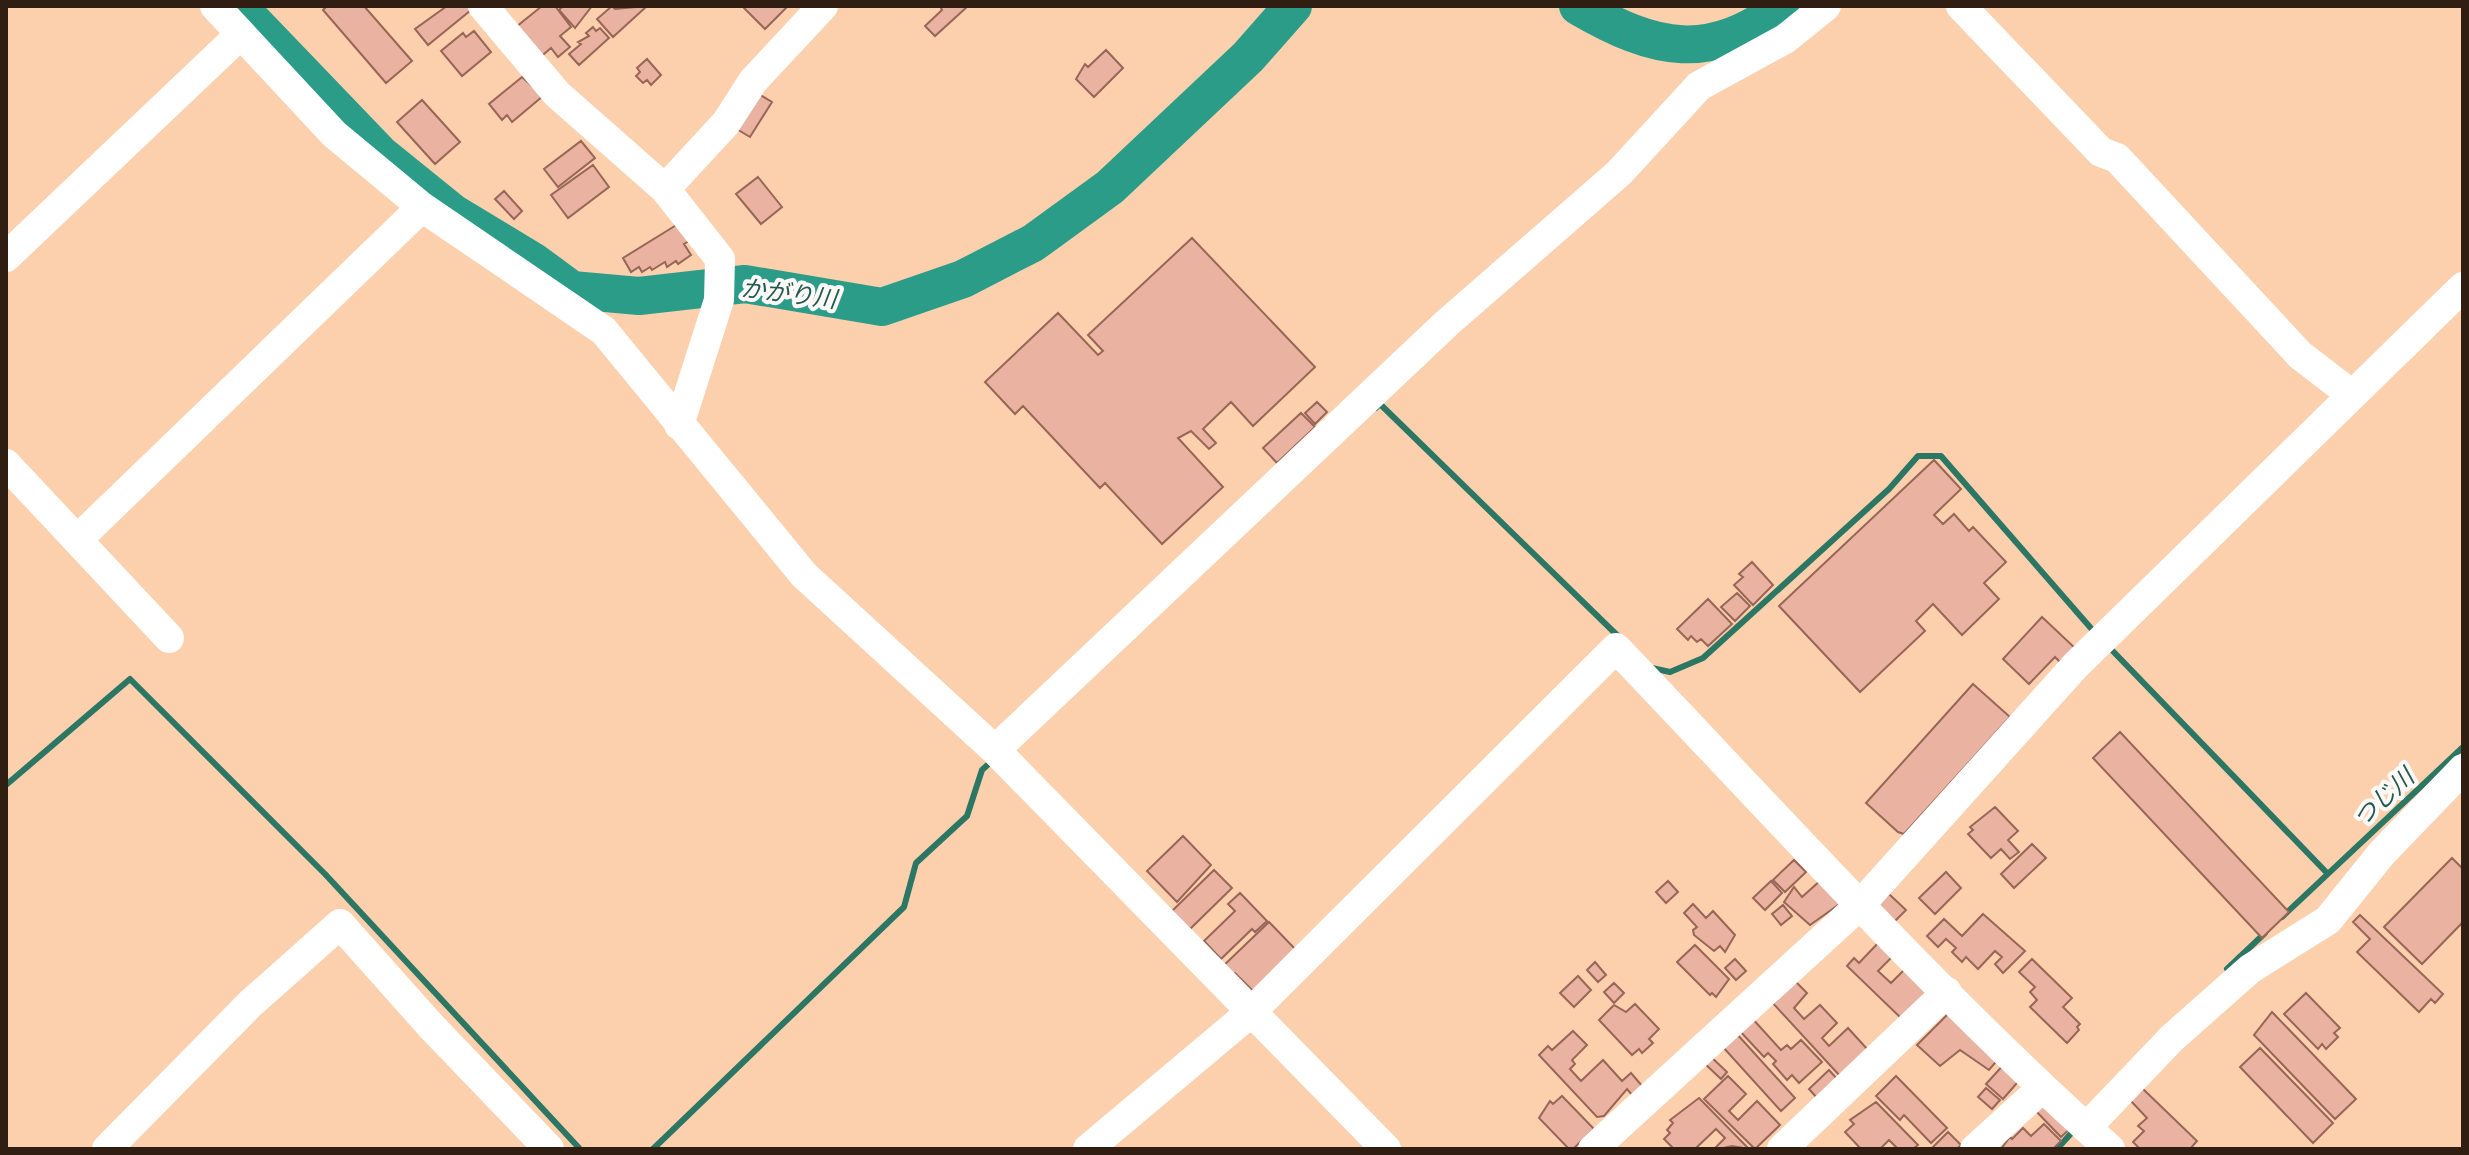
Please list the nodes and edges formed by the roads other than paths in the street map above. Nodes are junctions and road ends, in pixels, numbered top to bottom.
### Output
1 (215, 6) edge
2 (483, 6) edge
3 (823, 6) edge
4 (1826, 6) edge
5 (1961, 6) edge
6 (241, 34) junction
7 (665, 189) junction
8 (422, 207) junction
9 (6, 257) edge
10 (2463, 287) edge
11 (2352, 395) junction
12 (679, 425) junction
13 (6, 464) edge
14 (77, 540) junction
15 (169, 638) dead end
16 (995, 750) junction
17 (2463, 769) edge
18 (1861, 904) junction
19 (1947, 992) junction
20 (1250, 1013) junction
21 (2042, 1088) junction
22 (2086, 1128) junction
23 (1607, 1145) edge
24 (107, 1149) edge
25 (549, 1149) edge
26 (1088, 1149) edge
27 (1386, 1149) edge
28 (1782, 1149) edge
29 (1975, 1149) edge
30 (2110, 1149) edge

1 - 6 street
2 - 7 street
3 - 7 street
4 - 16 street
5 - 11 street
6 - 8 street
6 - 9 street
7 - 12 street
8 - 12 street
8 - 14 street
10 - 11 street
11 - 18 street
12 - 16 street
13 - 14 street
14 - 15 street
16 - 20 street
17 - 22 street
18 - 19 street
18 - 20 street
18 - 23 street
19 - 21 street
19 - 28 street
20 - 26 street
20 - 27 street
21 - 22 street
21 - 29 street
22 - 30 street
24 - 25 street

